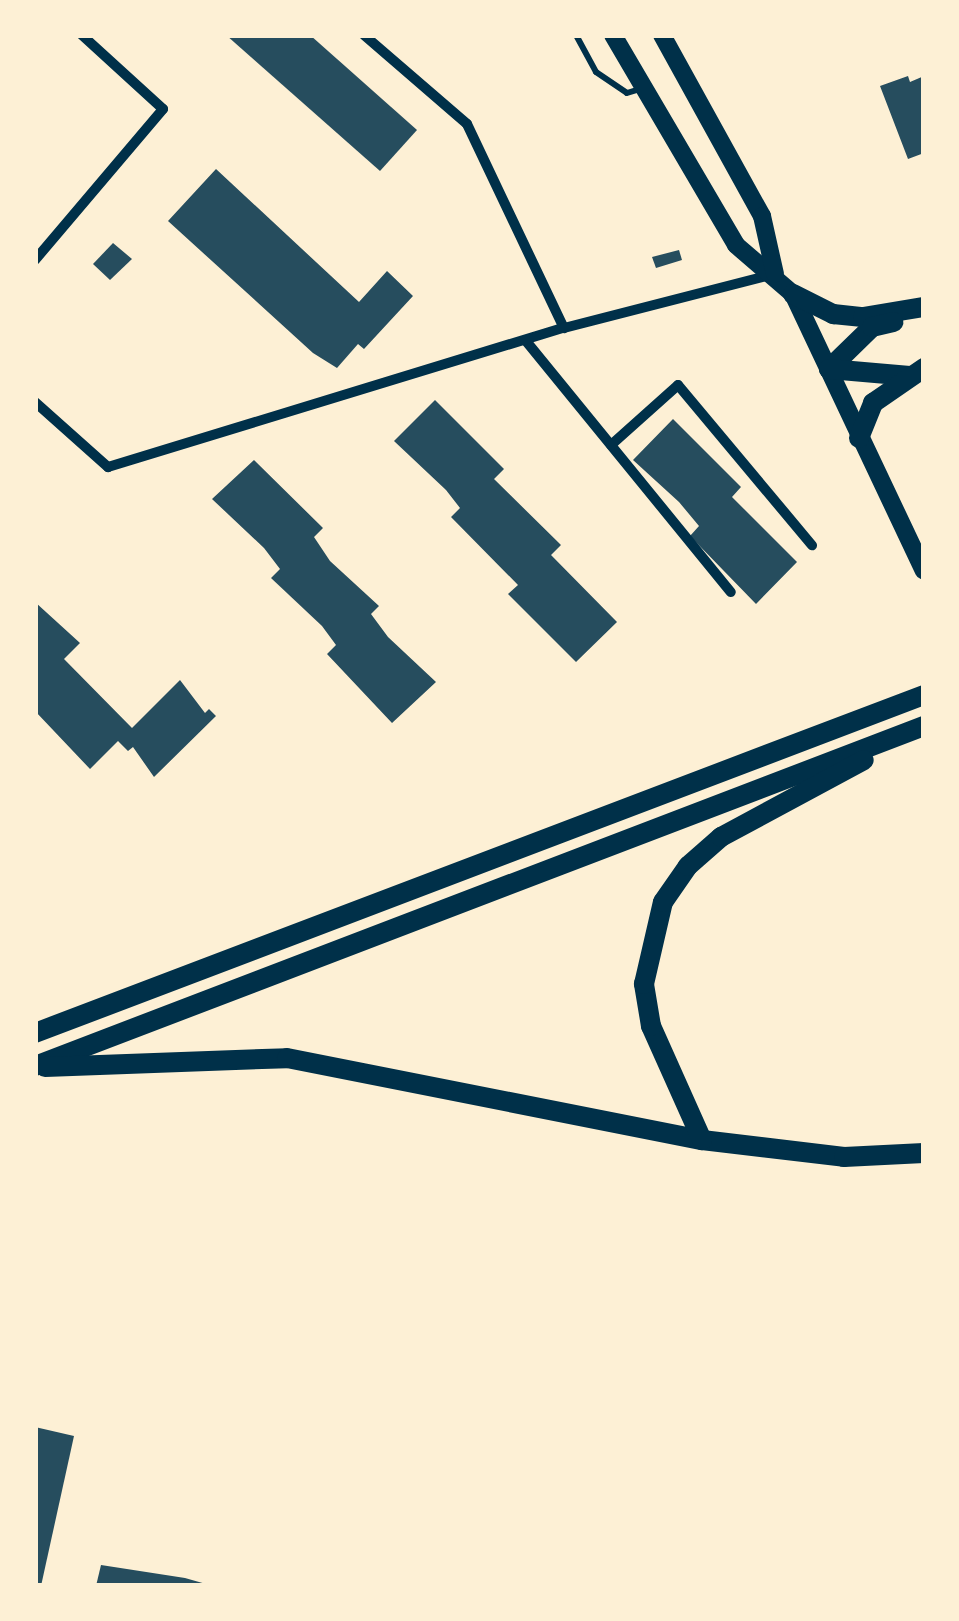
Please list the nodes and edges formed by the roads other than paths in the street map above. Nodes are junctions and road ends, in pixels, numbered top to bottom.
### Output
1 (82, 35) edge
2 (364, 35) edge
3 (576, 35) edge
4 (613, 35) edge
5 (662, 35) edge
6 (643, 88) junction
7 (35, 260) edge
8 (775, 274) junction
9 (792, 294) junction
10 (924, 310) edge
11 (564, 328) junction
12 (526, 342) junction
13 (828, 370) junction
14 (917, 372) edge
15 (35, 402) edge
16 (860, 438) junction
17 (610, 444) junction
18 (812, 545) dead end
19 (924, 571) edge
20 (731, 592) dead end
21 (924, 695) edge
22 (923, 727) edge
23 (35, 1032) edge
24 (35, 1066) edge
25 (702, 1140) junction
26 (924, 1152) edge

1 - 7 street
2 - 11 street
3 - 6 lane
4 - 6 main road
5 - 8 main road
6 - 8 main road
8 - 9 main road
8 - 11 street
9 - 10 highway
9 - 13 main road
10 - 13 highway
11 - 12 street
12 - 15 street
12 - 17 street
13 - 14 highway
13 - 16 main road
14 - 16 highway
16 - 19 main road
17 - 18 street
17 - 20 street
21 - 23 highway
22 - 24 highway
22 - 25 highway
24 - 25 highway
25 - 26 highway

